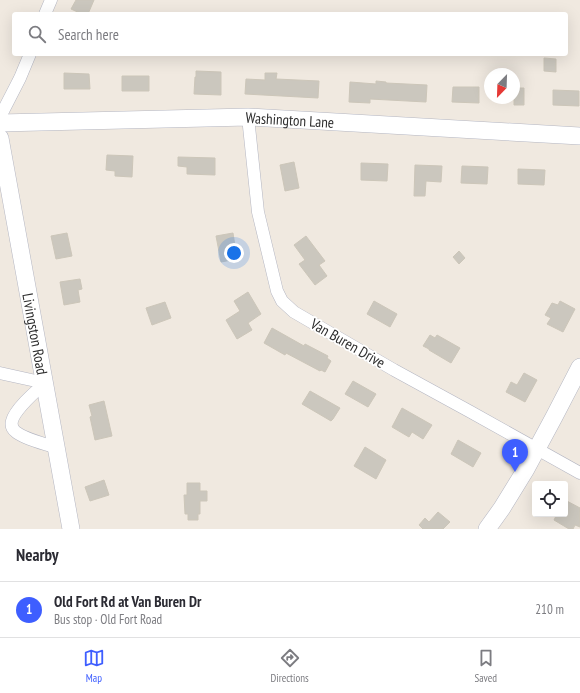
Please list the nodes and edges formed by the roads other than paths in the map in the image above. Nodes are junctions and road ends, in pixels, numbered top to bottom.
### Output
1 (51, 0) edge
2 (46, 12) edge
3 (29, 56) edge
4 (0, 117) edge
5 (248, 117) junction
6 (0, 123) edge
7 (580, 136) edge
8 (0, 138) edge
9 (580, 367) edge
10 (0, 373) edge
11 (45, 383) junction
12 (57, 448) junction
13 (537, 449) junction
14 (580, 474) edge
15 (71, 529) edge
16 (487, 529) edge

1 - 2 street
3 - 4 street
5 - 6 main road, Washington Lane
5 - 7 main road, Washington Lane
5 - 13 street, Van Buren Drive
8 - 11 main road, Livingston Road
9 - 13 main road
10 - 11 street
11 - 12 main road, Livingston Road
11 - 12 street
12 - 15 main road, Livingston Road
13 - 14 street, Van Buren Drive
13 - 16 main road

